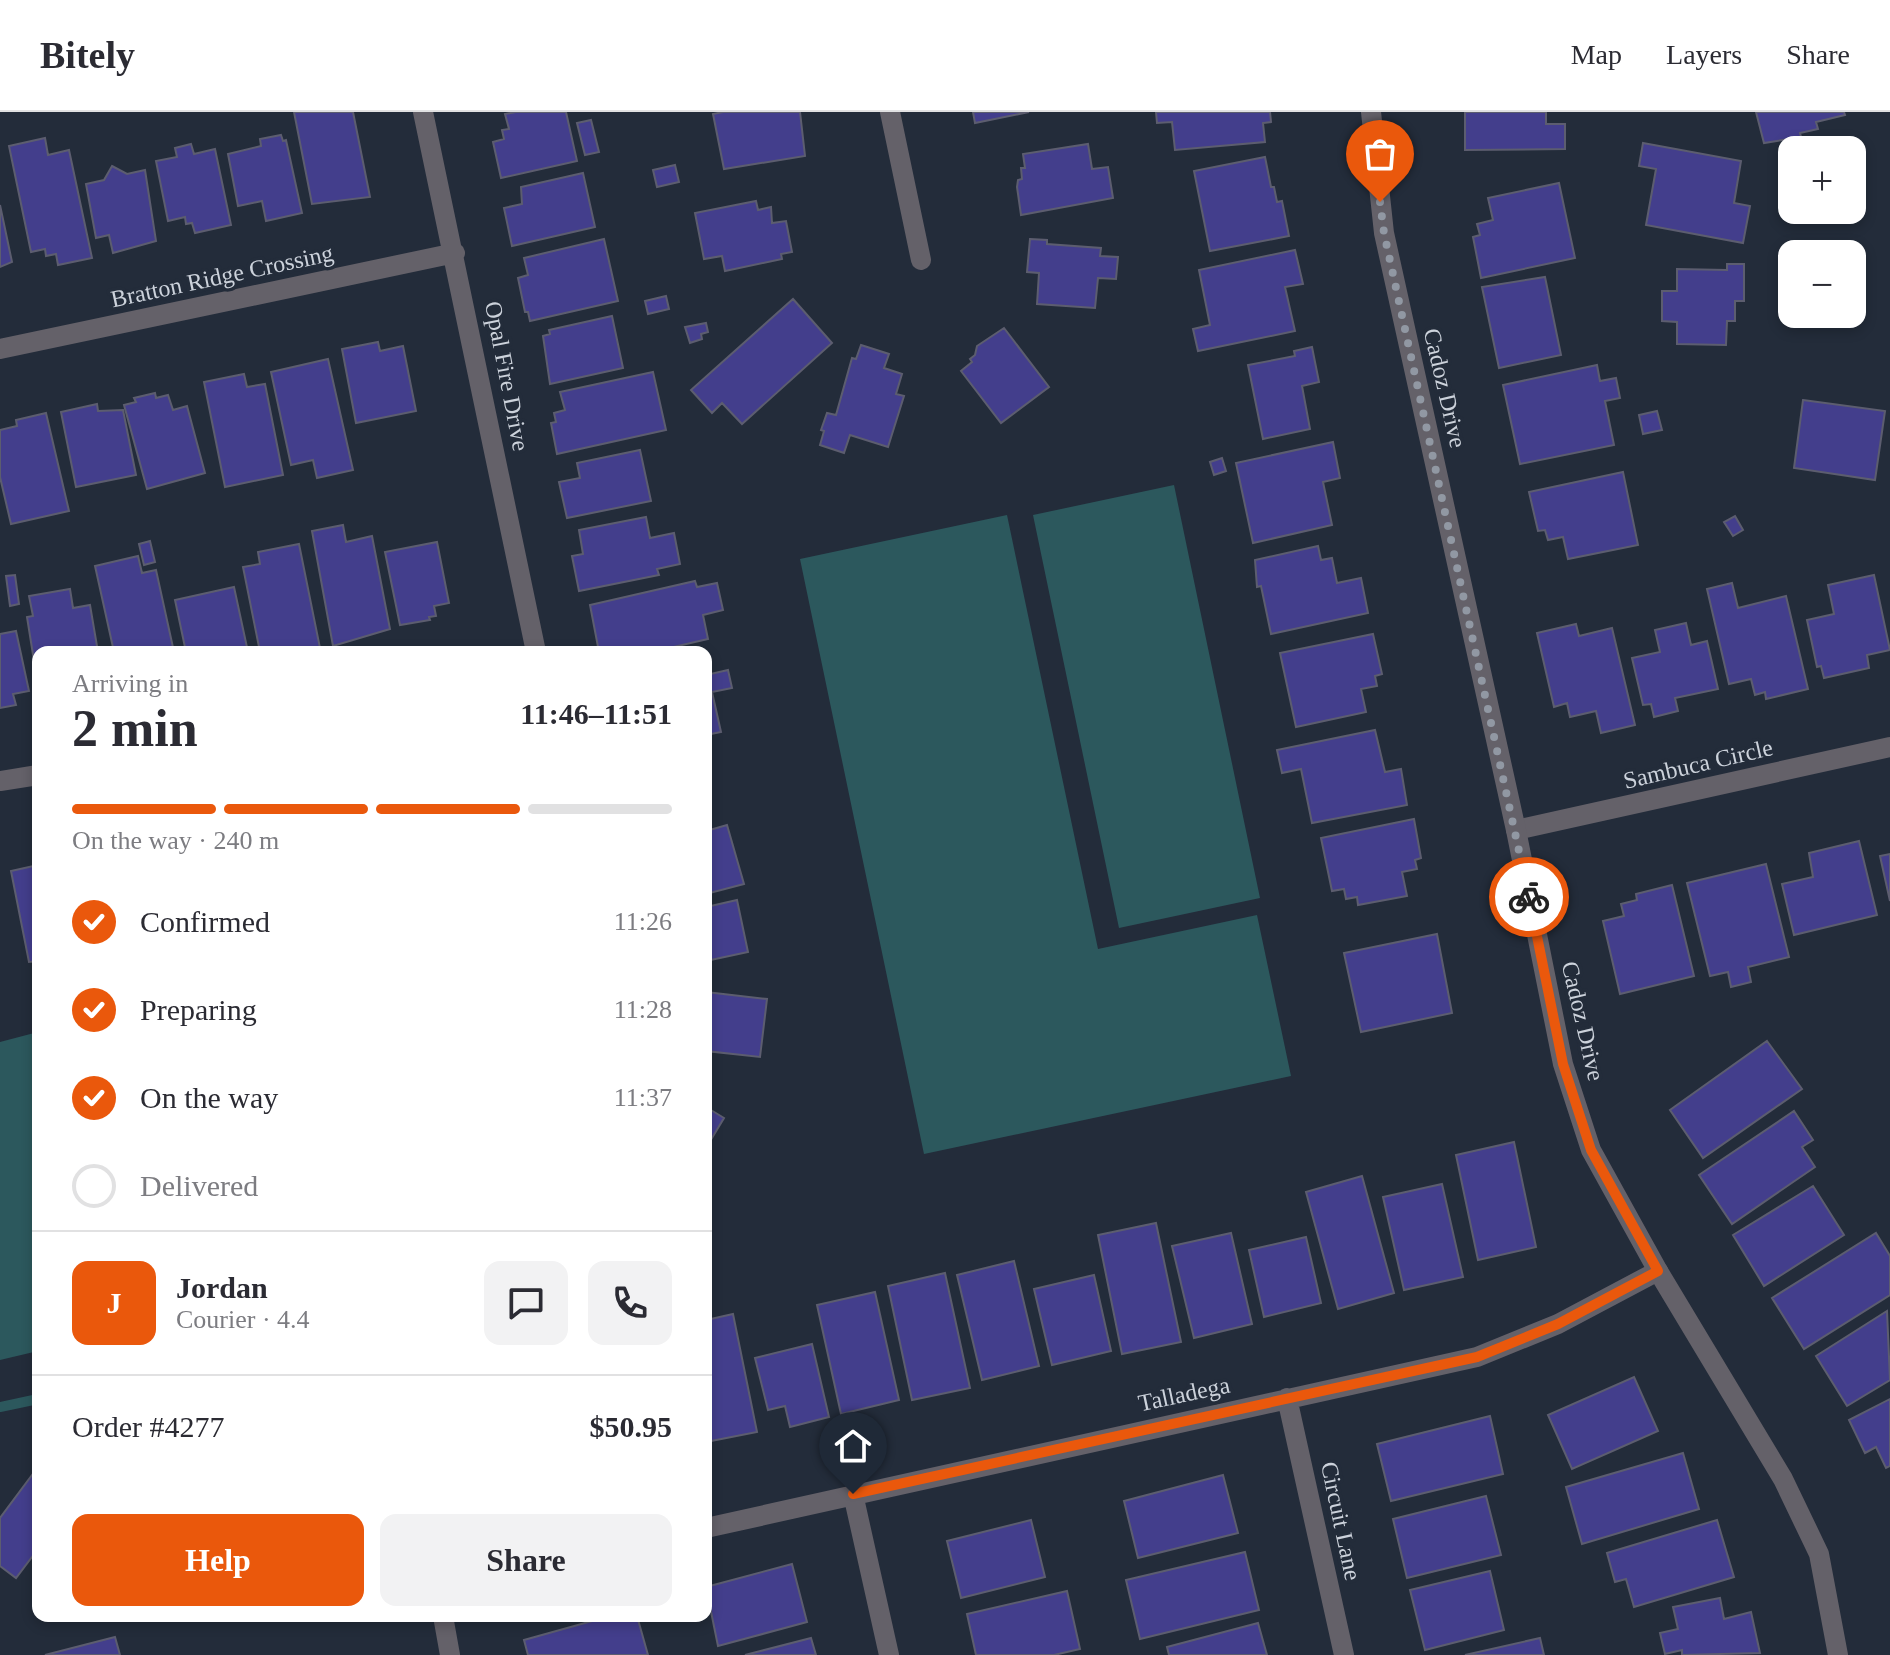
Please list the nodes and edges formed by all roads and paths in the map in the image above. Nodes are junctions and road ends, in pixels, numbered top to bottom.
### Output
1 (423, 112) edge
2 (890, 112) edge
3 (1371, 112) edge
4 (455, 253) junction
5 (921, 260) dead end
6 (0, 349) edge
7 (535, 646) edge
8 (1890, 747) edge
9 (32, 776) edge
10 (0, 781) edge
11 (1516, 830) junction
12 (1658, 1271) junction
13 (1287, 1398) junction
14 (853, 1494) junction
15 (712, 1527) edge
16 (444, 1622) edge
17 (450, 1655) edge
18 (889, 1655) edge
19 (1344, 1655) edge
20 (1838, 1655) edge

1 - 4 street, Opal Fire Drive
2 - 5 street
3 - 11 street, Cadoz Drive
4 - 6 street, Bratton Ridge Crossing
4 - 7 street, Opal Fire Drive
8 - 11 street, Sambuca Circle
9 - 10 street
11 - 12 street, Cadoz Drive
12 - 13 street, Talladega
12 - 20 street, Cadoz Drive
13 - 14 street, Talladega
13 - 19 street, Circuit Lane
14 - 15 street, Talladega
14 - 18 street
16 - 17 street

